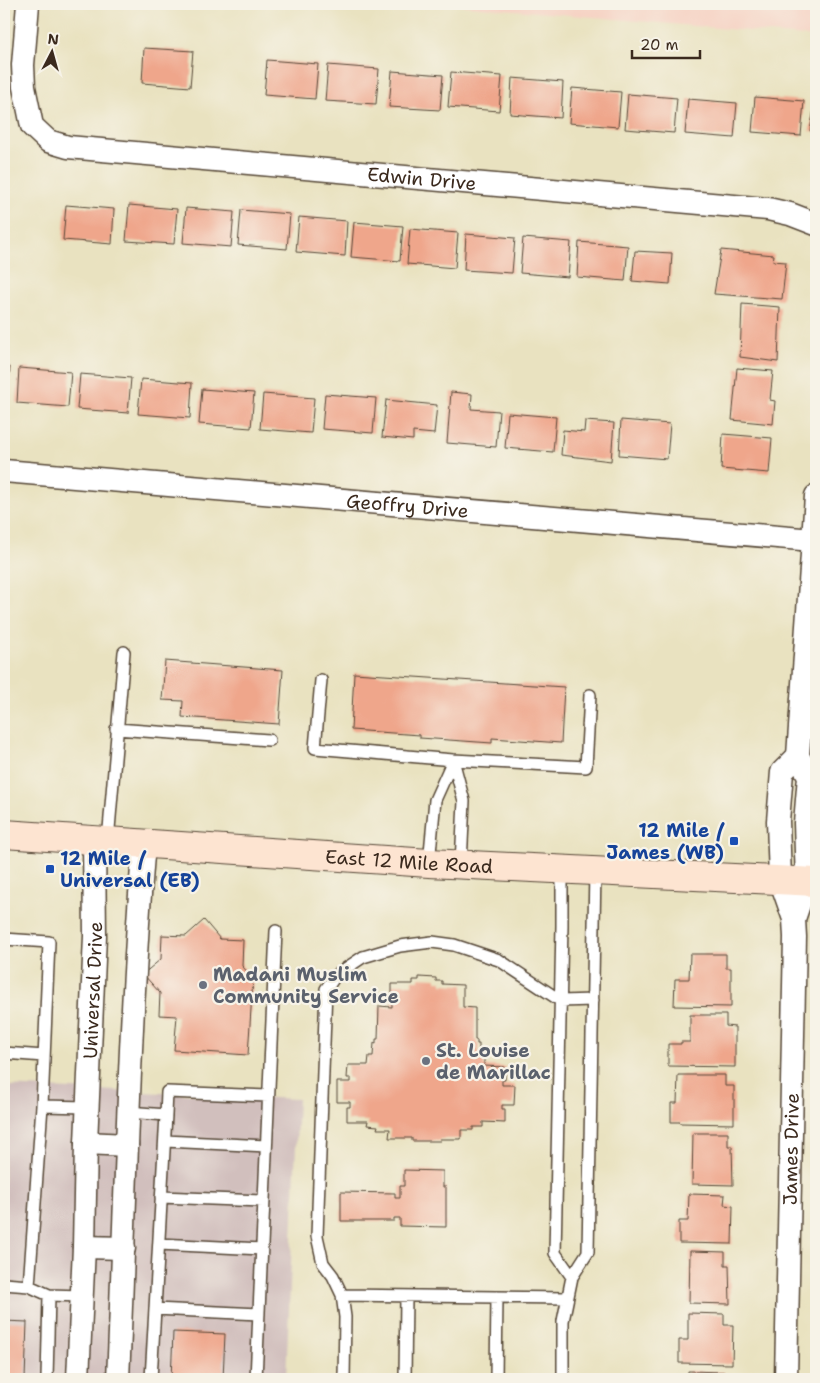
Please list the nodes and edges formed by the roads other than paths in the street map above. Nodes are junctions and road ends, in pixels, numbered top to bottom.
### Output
1 (28, 4) edge
2 (816, 224) edge
3 (4, 471) edge
4 (816, 496) edge
5 (812, 540) junction
6 (124, 652) dead end
7 (321, 680) dead end
8 (590, 695) dead end
9 (116, 729) junction
10 (269, 740) dead end
11 (798, 756) junction
12 (453, 760) junction
13 (4, 834) edge
14 (101, 840) junction
15 (144, 843) junction
16 (430, 863) junction
17 (461, 864) junction
18 (562, 870) junction
19 (595, 871) junction
20 (780, 879) junction
21 (812, 881) edge
22 (794, 919) junction
23 (276, 931) dead end
24 (4, 939) edge
25 (593, 1000) junction
26 (561, 1001) junction
27 (4, 1053) edge
28 (44, 1056) junction
29 (268, 1096) junction
30 (42, 1106) junction
31 (87, 1107) junction
32 (128, 1112) junction
33 (166, 1115) junction
34 (165, 1141) junction
35 (86, 1143) junction
36 (127, 1145) junction
37 (266, 1146) junction
38 (161, 1197) junction
39 (263, 1201) junction
40 (159, 1244) junction
41 (84, 1247) junction
42 (124, 1248) junction
43 (262, 1249) junction
44 (572, 1278) junction
45 (4, 1284) edge
46 (29, 1286) junction
47 (49, 1295) junction
48 (342, 1295) junction
49 (82, 1296) junction
50 (406, 1296) junction
51 (497, 1297) junction
52 (568, 1298) junction
53 (155, 1309) junction
54 (258, 1314) junction
55 (47, 1379) edge
56 (78, 1379) edge
57 (118, 1379) edge
58 (151, 1379) edge
59 (256, 1379) edge
60 (344, 1379) edge
61 (405, 1379) edge
62 (496, 1379) edge
63 (563, 1379) edge
64 (786, 1379) edge

1 - 2 street, Edwin Drive
3 - 5 street, Geoffry Drive
4 - 5 street, James Drive
5 - 11 street, James Drive
6 - 9 lane
7 - 12 lane
8 - 12 lane
9 - 10 lane
9 - 14 lane
11 - 20 street, James Drive
11 - 21 street, James Drive
12 - 16 lane
12 - 17 lane
13 - 14 main road, East 12 Mile Road
14 - 15 main road, East 12 Mile Road
14 - 31 street, Universal Drive
15 - 16 main road, East 12 Mile Road
15 - 32 street
16 - 17 main road, East 12 Mile Road
17 - 18 main road, East 12 Mile Road
18 - 19 main road, East 12 Mile Road
18 - 26 lane
19 - 20 main road, East 12 Mile Road
19 - 25 lane
20 - 21 main road, East 12 Mile Road
20 - 22 street, James Drive
21 - 22 street, James Drive
22 - 64 street, James Drive
23 - 29 lane
24 - 28 lane
25 - 26 lane
25 - 44 lane
26 - 44 lane
26 - 48 lane
27 - 28 lane
28 - 30 lane
29 - 33 lane
29 - 37 lane
30 - 31 lane
30 - 46 lane
31 - 35 street, Universal Drive
32 - 33 lane
32 - 36 street
33 - 34 lane
34 - 37 lane
34 - 38 lane
35 - 36 street
35 - 41 street, Universal Drive
36 - 42 street
37 - 39 lane
38 - 39 lane
38 - 40 lane
39 - 43 lane
40 - 43 lane
40 - 53 lane
41 - 42 street
41 - 49 street, Universal Drive
42 - 57 street
43 - 54 lane
44 - 52 lane
45 - 46 lane
46 - 47 lane
47 - 49 lane
47 - 55 lane
48 - 50 lane
48 - 60 lane
49 - 56 street, Universal Drive
50 - 51 lane
50 - 61 lane
51 - 52 lane
51 - 62 lane
52 - 63 lane
53 - 54 lane
53 - 58 lane
54 - 59 lane

